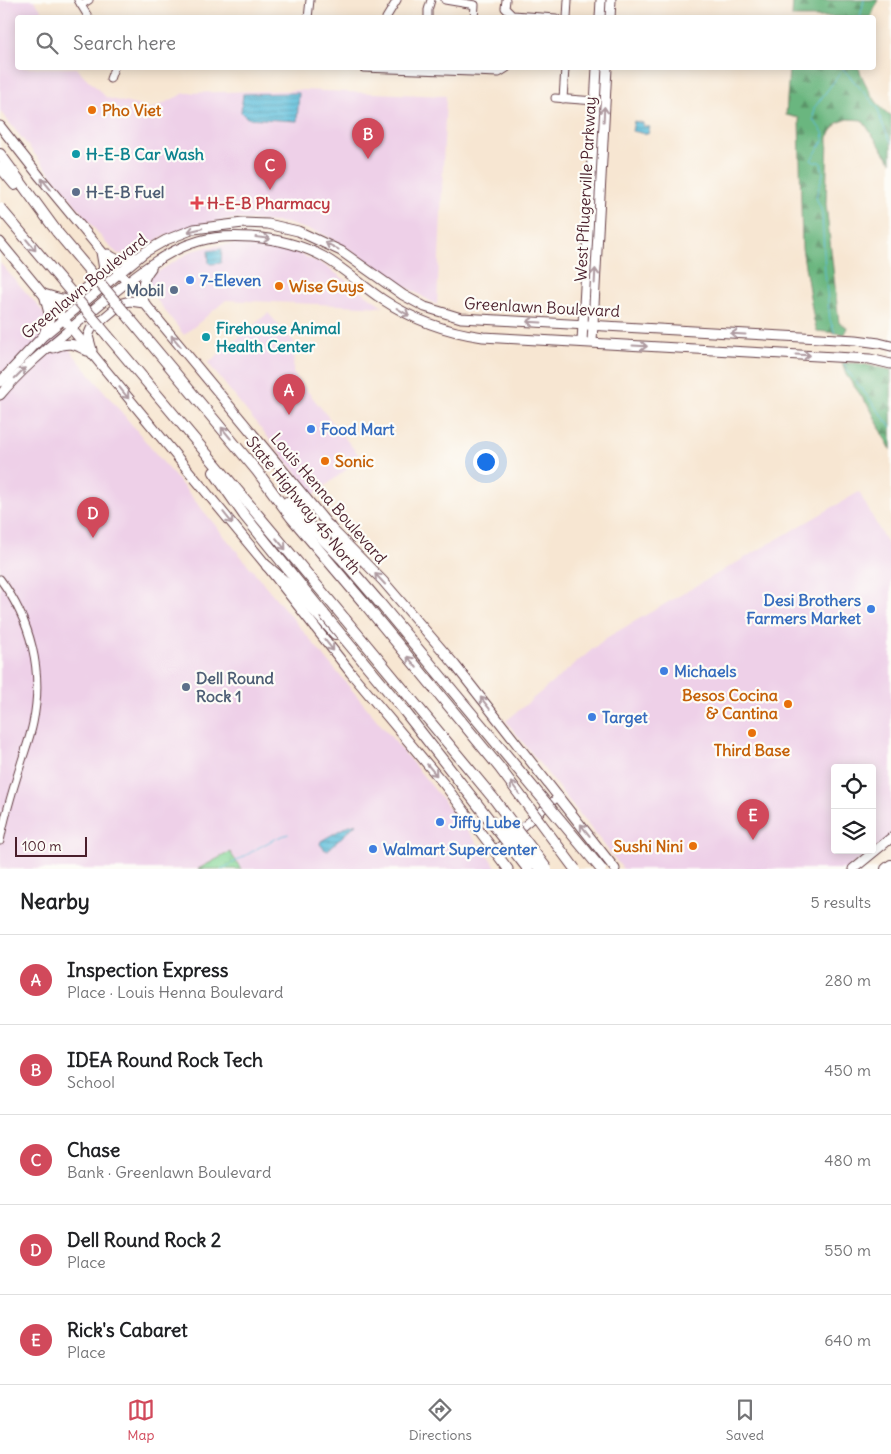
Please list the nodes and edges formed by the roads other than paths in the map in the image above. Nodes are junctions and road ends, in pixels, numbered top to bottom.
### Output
1 (89, 0) edge
2 (310, 0) edge
3 (397, 0) edge
4 (431, 0) edge
5 (445, 0) edge
6 (506, 0) edge
7 (568, 0) edge
8 (601, 0) edge
9 (611, 0) edge
10 (80, 2) edge
11 (87, 15) edge
12 (308, 15) edge
13 (388, 15) edge
14 (428, 15) edge
15 (474, 15) edge
16 (512, 15) edge
17 (568, 15) edge
18 (600, 15) edge
19 (610, 15) edge
20 (113, 70) edge
21 (472, 70) edge
22 (504, 70) edge
23 (565, 70) edge
24 (597, 70) edge
25 (607, 70) edge
26 (110, 79) dead end
27 (554, 98) dead end
28 (563, 99) junction
29 (595, 100) junction
30 (0, 126) edge
31 (0, 154) edge
32 (592, 154) junction
33 (602, 155) junction
34 (0, 167) edge
35 (0, 208) edge
36 (57, 232) junction
37 (0, 242) edge
38 (100, 248) junction
39 (145, 252) junction
40 (154, 263) junction
41 (120, 273) junction
42 (372, 273) junction
43 (128, 282) junction
44 (365, 286) junction
45 (44, 294) junction
46 (144, 303) junction
47 (64, 318) junction
48 (583, 324) junction
49 (593, 325) junction
50 (72, 328) junction
51 (43, 336) junction
52 (582, 342) junction
53 (592, 342) junction
54 (891, 346) edge
55 (42, 354) junction
56 (94, 355) junction
57 (891, 364) edge
58 (2, 381) edge
59 (0, 394) edge
60 (194, 440) junction
61 (257, 471) junction
62 (329, 526) junction
63 (267, 566) junction
64 (0, 579) edge
65 (559, 796) junction
66 (891, 838) edge
67 (0, 841) edge
68 (495, 850) junction
69 (891, 865) edge
70 (508, 869) edge
71 (528, 869) edge
72 (540, 869) edge
73 (548, 869) edge
74 (575, 869) edge
75 (593, 869) edge
76 (601, 869) edge
77 (615, 869) edge
78 (853, 869) edge
79 (886, 869) edge

1 - 10 street
2 - 12 street
3 - 13 street
4 - 14 street
5 - 15 street
6 - 16 street
7 - 17 street
8 - 18 main road
9 - 19 main road
10 - 11 street
20 - 26 street
21 - 22 street
23 - 28 street
24 - 29 main road, West Pflugerville Parkway
33 -> 25 main road, West Pflugerville Parkway
27 - 28 street
28 - 29 street
29 - 32 main road, West Pflugerville Parkway
38 -> 30 main road, Louis Henna Boulevard
31 - 36 highway
32 - 33 main road
32 - 48 main road, West Pflugerville Parkway
49 -> 33 main road, West Pflugerville Parkway
34 - 36 highway, State Highway 45 North
35 -> 60 highway, bridge
61 -> 36 highway, State Highway 45 North, bridge
37 - 45 main road
38 - 39 main road
38 - 41 main road, Louis Henna Boulevard
38 - 45 main road
39 - 41 main road, Greenlawn Boulevard
42 -> 39 main road, Greenlawn Boulevard
40 - 43 main road, Greenlawn Boulevard
40 -> 44 main road, Greenlawn Boulevard
40 - 46 main road
41 - 43 main road, Louis Henna Boulevard
41 - 47 main road, Greenlawn Boulevard
42 - 44 main road
48 -> 42 main road, Greenlawn Boulevard
43 - 46 main road, Louis Henna Boulevard
43 - 50 main road, Greenlawn Boulevard
44 -> 52 main road, Greenlawn Boulevard
45 - 47 main road
45 - 51 main road
46 - 56 main road
62 -> 46 main road, Louis Henna Boulevard
47 - 50 main road
47 - 51 main road, Greenlawn Boulevard
48 - 49 main road, Greenlawn Boulevard
48 - 52 main road, West Pflugerville Parkway
49 - 53 main road, West Pflugerville Parkway
54 -> 49 main road, Greenlawn Boulevard
50 - 55 main road, Greenlawn Boulevard
50 - 56 main road
51 - 58 main road, Greenlawn Boulevard
52 - 53 main road, Greenlawn Boulevard
53 -> 57 main road, Greenlawn Boulevard
55 - 56 main road
59 -> 55 main road, Greenlawn Boulevard
56 -> 63 main road
60 - 71 highway, bridge
60 -> 73 highway, bridge
74 -> 61 highway, State Highway 45 North, bridge
61 - 76 highway, bridge
65 -> 62 main road, Louis Henna Boulevard
62 - 75 highway, bridge
63 -> 68 main road
63 - 72 highway, bridge
64 - 67 street
65 - 68 street
77 -> 65 main road, Louis Henna Boulevard
66 - 78 main road
68 - 70 main road
69 - 79 highway

